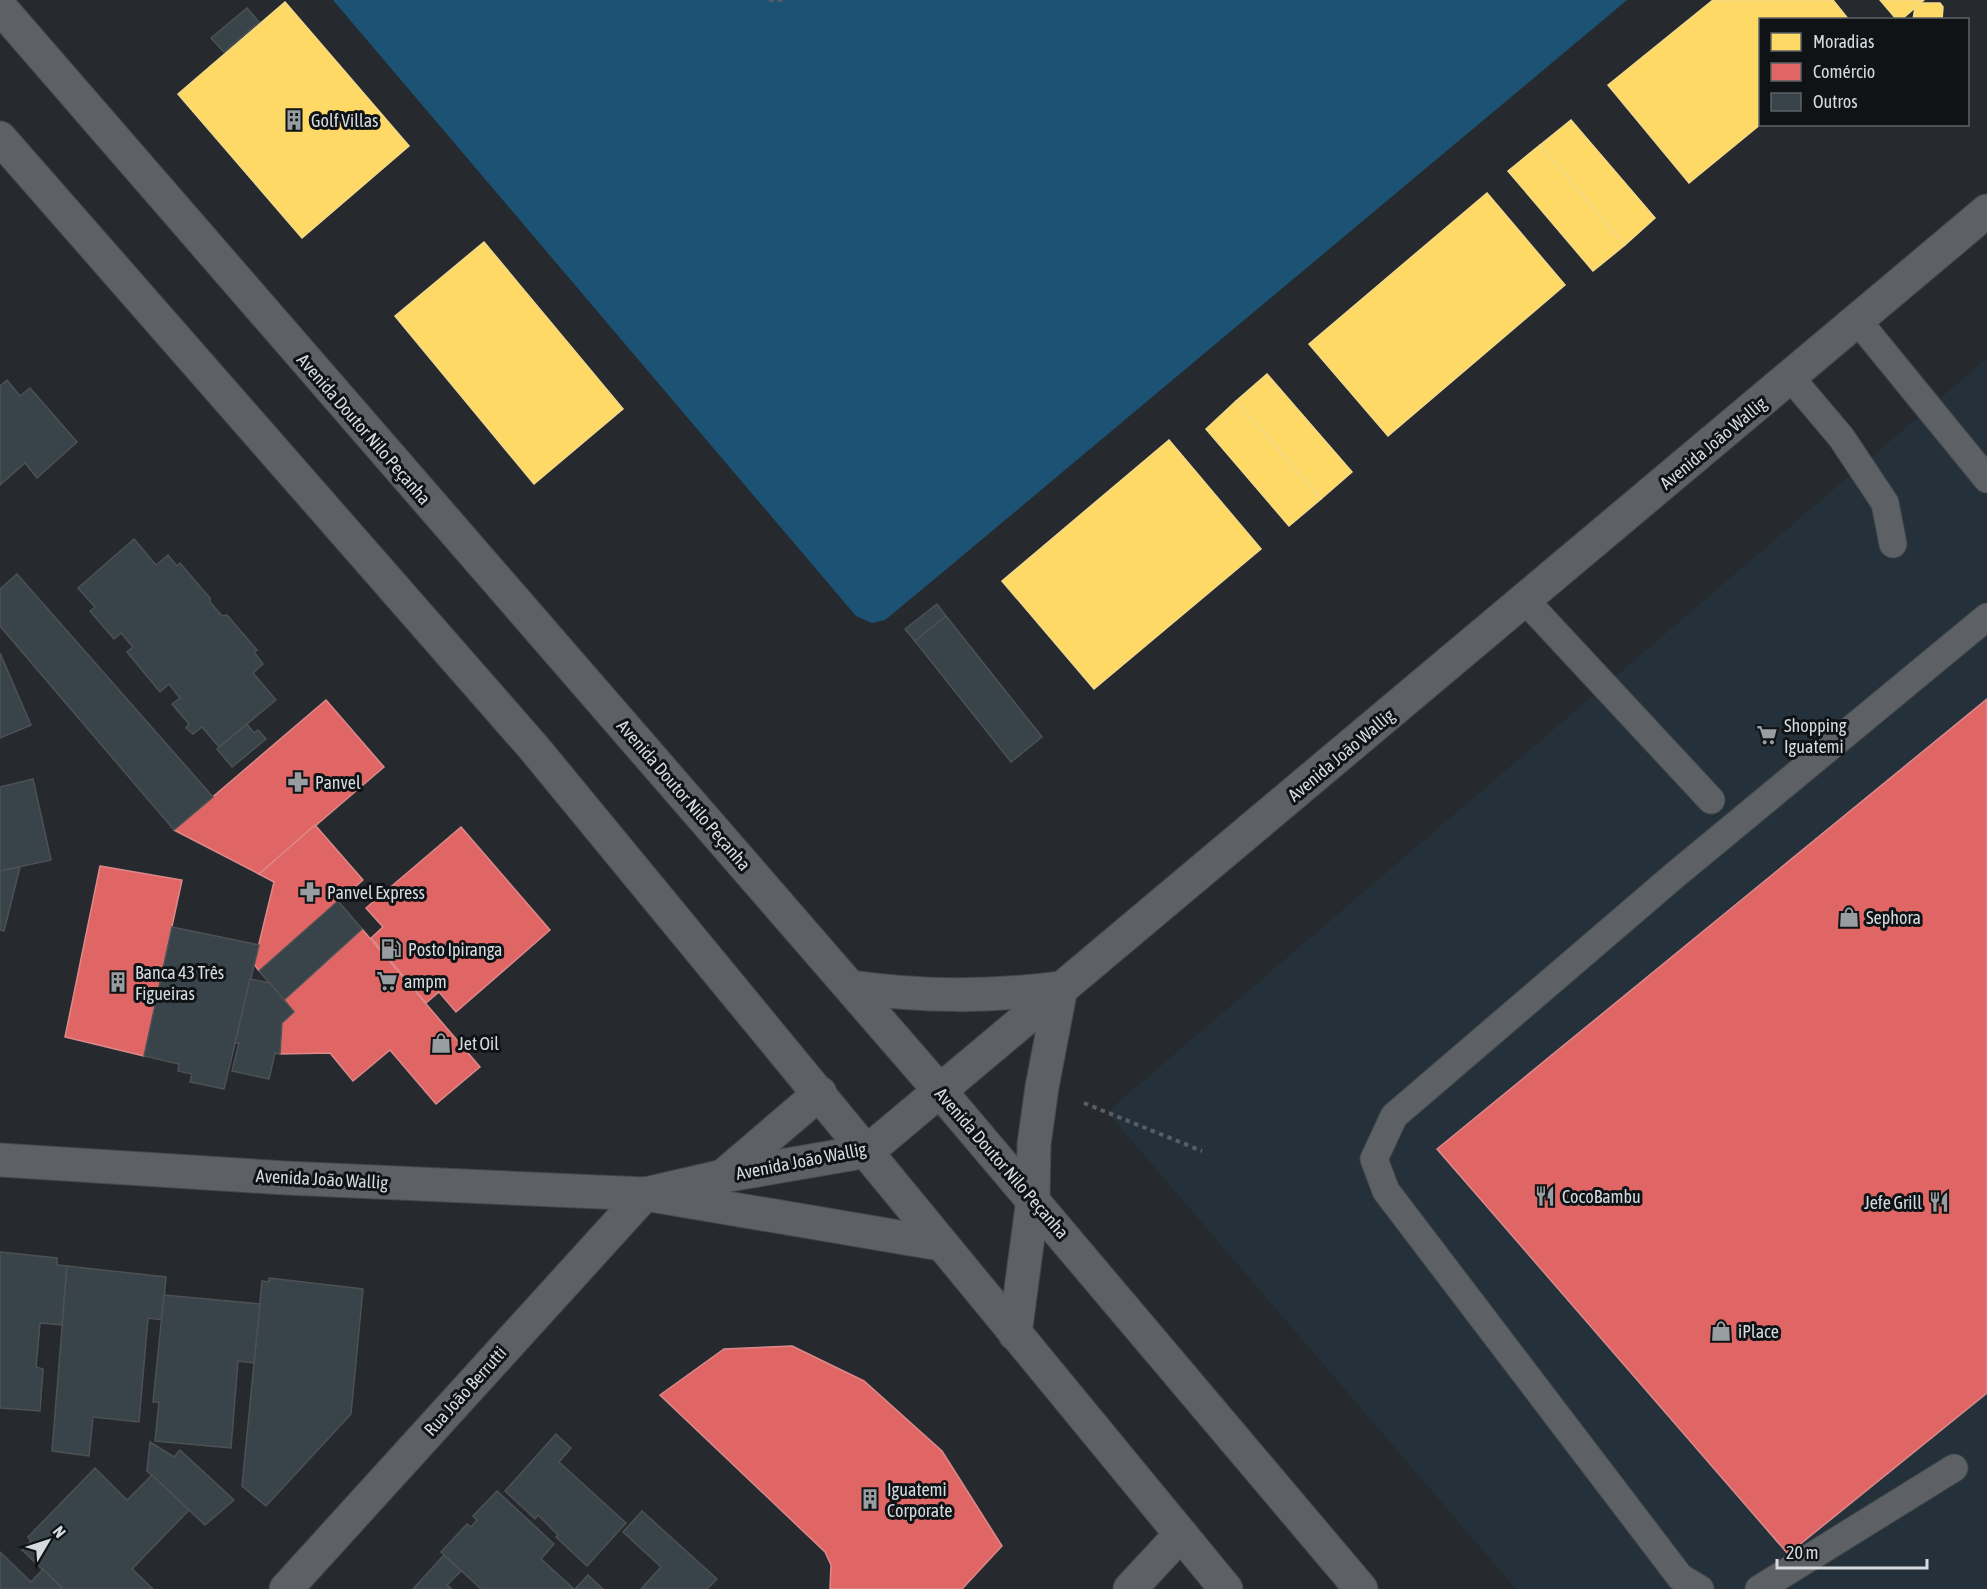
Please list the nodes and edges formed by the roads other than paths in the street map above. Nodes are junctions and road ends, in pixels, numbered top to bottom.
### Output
1 (0, 7) edge
2 (0, 138) edge
3 (1987, 211) edge
4 (1858, 321) junction
5 (1791, 378) junction
6 (1987, 478) edge
7 (1893, 544) dead end
8 (1525, 600) junction
9 (1987, 617) edge
10 (1711, 800) dead end
11 (851, 987) junction
12 (1061, 988) junction
13 (940, 1091) junction
14 (820, 1094) junction
15 (868, 1151) junction
16 (0, 1160) edge
17 (723, 1176) junction
18 (645, 1194) junction
19 (1033, 1199) junction
20 (940, 1244) junction
21 (1015, 1334) junction
22 (1954, 1468) dead end
23 (1181, 1534) junction
24 (286, 1589) edge
25 (1130, 1589) edge
26 (1226, 1589) edge
27 (1361, 1589) edge
28 (1700, 1589) edge
29 (1759, 1589) edge

1 - 11 main road, Avenida Doutor Nilo Peçanha
2 - 14 main road
3 - 4 main road, Avenida João Wallig
4 - 5 main road, Avenida João Wallig
4 - 6 lane
5 - 7 lane
5 - 8 main road, Avenida João Wallig
8 - 10 lane
8 - 12 main road, Avenida João Wallig
9 - 28 lane
11 - 12 main road
11 - 13 main road, Avenida Doutor Nilo Peçanha
12 - 13 main road, Avenida João Wallig
12 - 19 main road
13 - 15 main road, Avenida João Wallig
13 - 19 main road, Avenida Doutor Nilo Peçanha
14 - 15 main road
14 - 17 main road
15 - 17 main road, Avenida João Wallig
15 - 20 main road
16 - 18 main road, Avenida João Wallig
17 - 18 main road, Avenida João Wallig
18 - 20 main road, Avenida João Wallig
18 - 24 main road, Rua João Berrutti
19 - 21 main road
19 - 27 main road, Avenida Doutor Nilo Peçanha
20 - 21 main road
21 - 23 main road
22 - 29 lane
23 - 25 main road
23 - 26 main road

